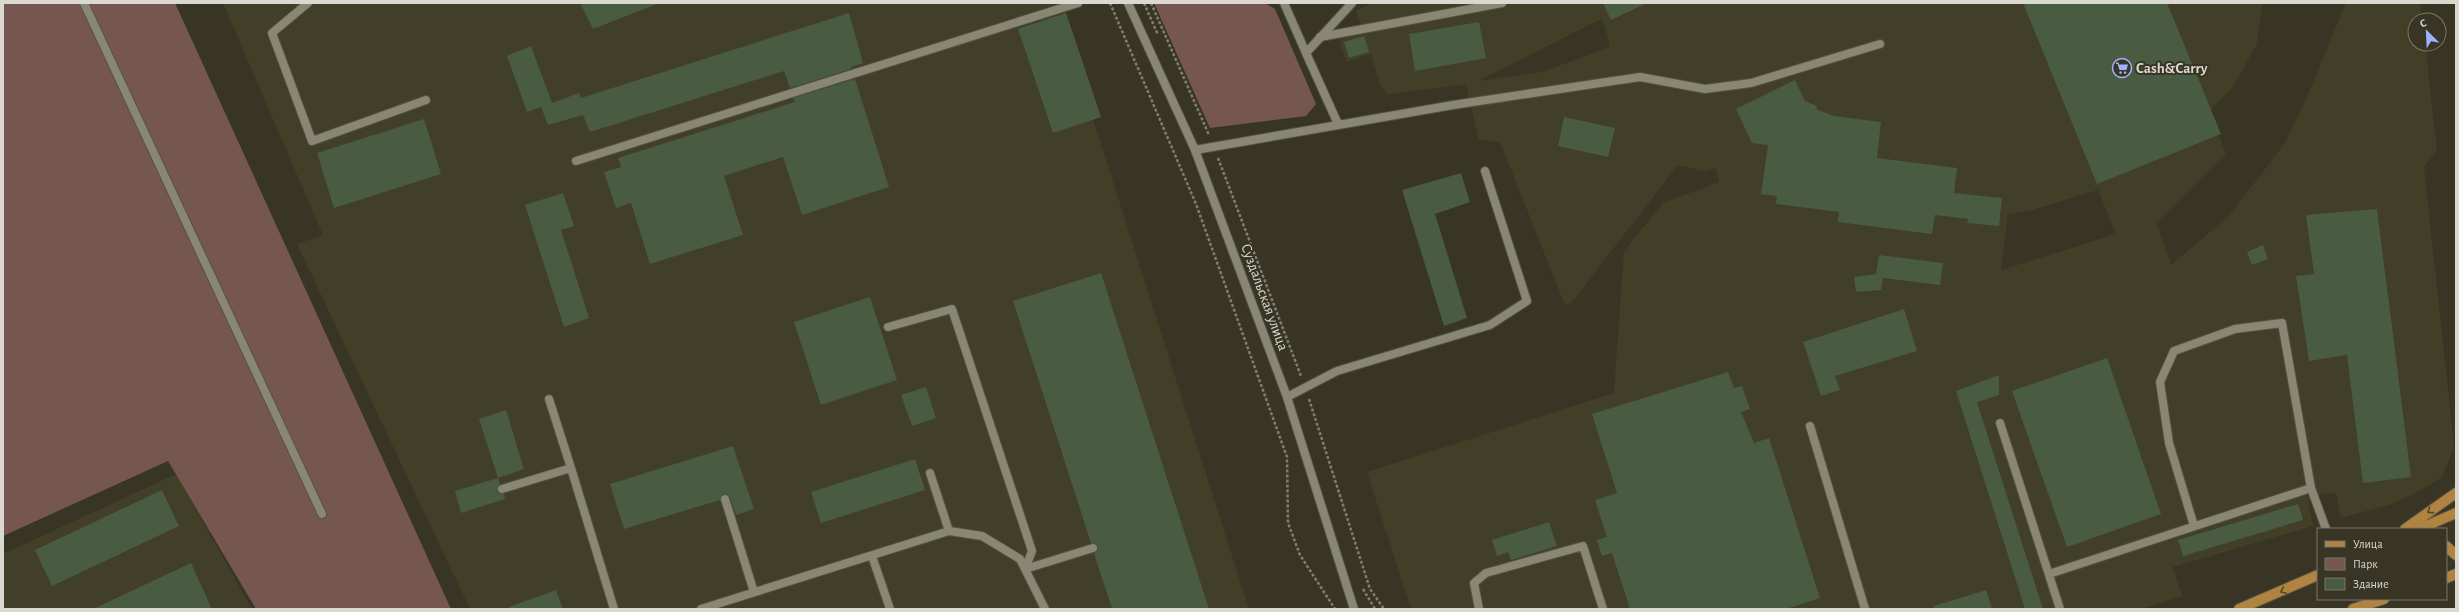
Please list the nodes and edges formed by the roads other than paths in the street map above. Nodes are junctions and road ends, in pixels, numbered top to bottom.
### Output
1 (84, 3) edge
2 (308, 3) edge
3 (1078, 3) edge
4 (1128, 3) edge
5 (1284, 3) edge
6 (1502, 3) edge
7 (1350, 4) edge
8 (1320, 37) junction
9 (1880, 44) dead end
10 (1306, 53) junction
11 (426, 100) dead end
12 (1338, 124) junction
13 (1195, 150) junction
14 (576, 161) dead end
15 (1485, 171) dead end
16 (888, 328) dead end
17 (1287, 397) junction
18 (549, 399) dead end
19 (2000, 423) dead end
20 (1810, 426) dead end
21 (571, 468) junction
22 (930, 472) dead end
23 (2311, 488) junction
24 (502, 489) dead end
25 (2456, 493) edge
26 (725, 499) dead end
27 (2456, 513) edge
28 (322, 514) dead end
29 (2194, 526) junction
30 (2326, 528) edge
31 (2406, 528) edge
32 (2421, 528) edge
33 (949, 532) junction
34 (2447, 547) edge
35 (1093, 548) dead end
36 (2456, 555) edge
37 (872, 556) junction
38 (1025, 569) junction
39 (2049, 574) junction
40 (2317, 575) edge
41 (754, 592) junction
42 (2381, 600) edge
43 (706, 608) edge
44 (614, 609) edge
45 (890, 609) edge
46 (1045, 609) edge
47 (1354, 609) edge
48 (1479, 609) edge
49 (1603, 609) edge
50 (1865, 609) edge
51 (2060, 609) edge
52 (2239, 609) edge
53 (2353, 609) edge

1 - 28 street
2 - 11 street
3 - 14 street
4 - 13 street, Суздальская улица
5 - 10 street
6 - 8 street
7 - 8 street
8 - 10 street
9 - 12 street
10 - 12 street
12 - 13 street
13 - 17 street, Суздальская улица
15 - 17 street
16 - 38 street
17 - 47 street, Суздальская улица
18 - 21 street
19 - 39 street
20 - 50 street
21 - 24 street
21 - 44 street
22 - 33 street
23 - 29 street
23 - 29 street
23 - 30 street
25 -> 31 main road
26 - 41 street
27 - 32 main road
29 - 39 street
33 - 37 street
33 - 38 street
34 - 36 main road
35 - 38 street
37 - 41 street
37 - 45 street
38 - 46 street
39 - 51 street
40 -> 52 main road
41 - 43 street
42 - 53 main road
48 - 49 street

